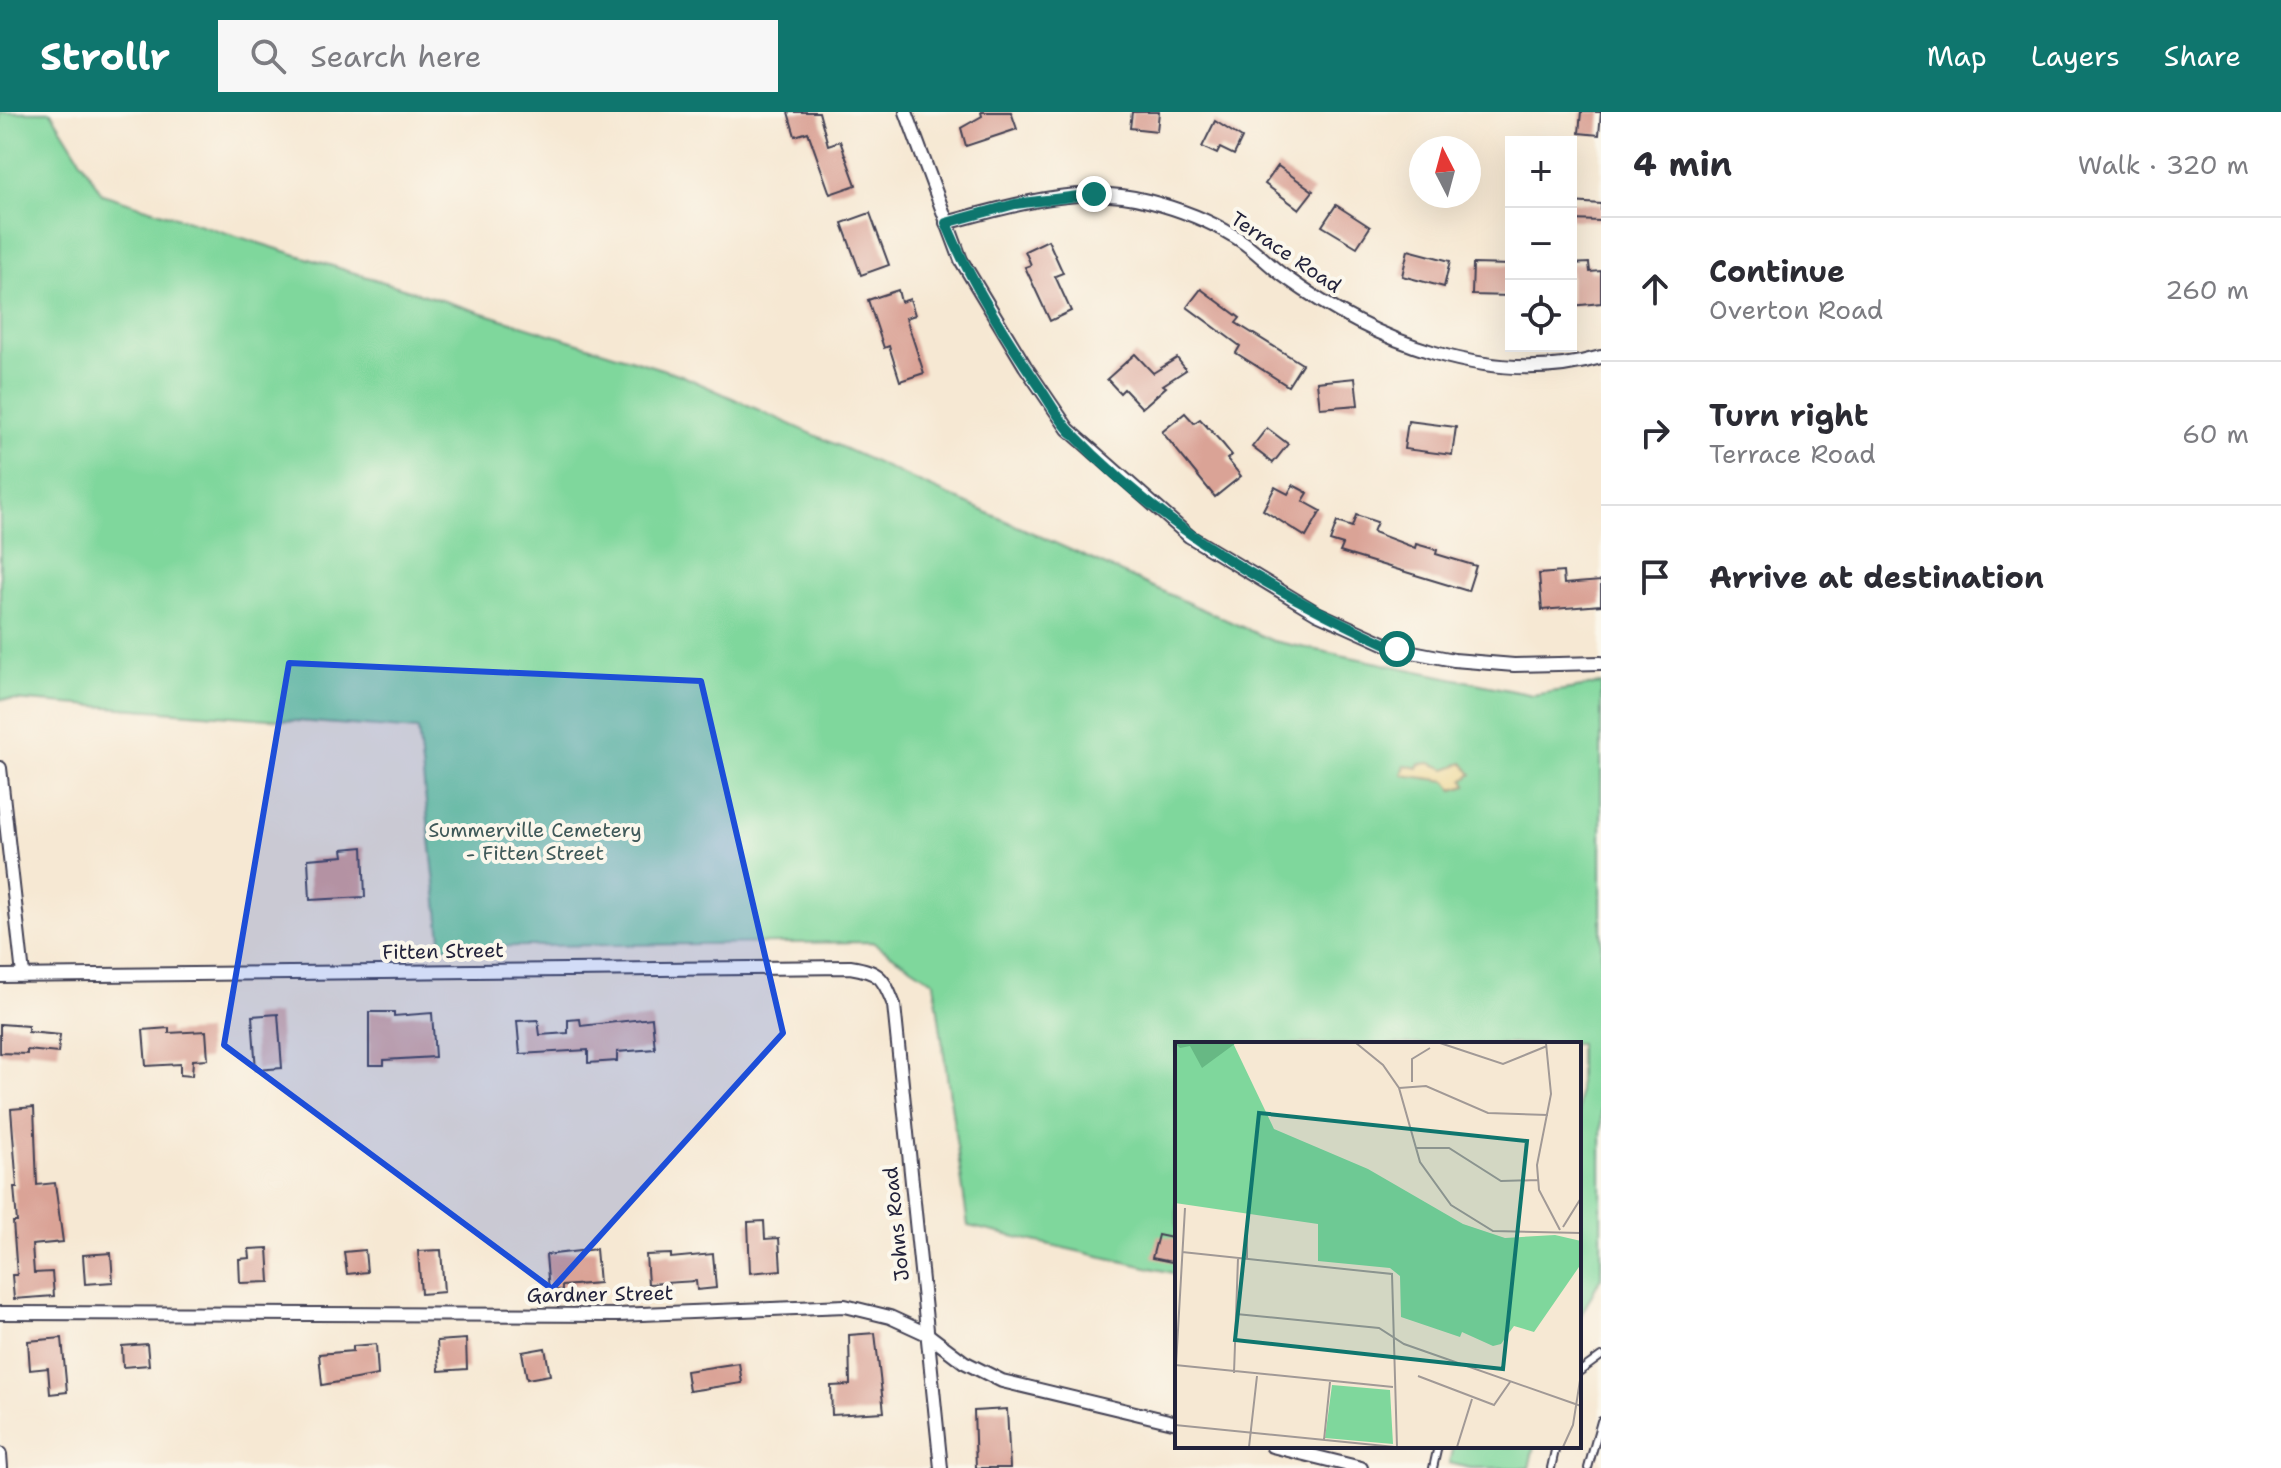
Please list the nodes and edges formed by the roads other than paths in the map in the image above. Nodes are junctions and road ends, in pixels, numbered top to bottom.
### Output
1 (906, 112) edge
2 (946, 223) junction
3 (1601, 357) edge
4 (1601, 663) edge
5 (0, 768) edge
6 (23, 975) junction
7 (0, 976) edge
8 (884, 979) joint
9 (0, 1313) edge
10 (927, 1334) junction
11 (1601, 1356) edge
12 (1581, 1362) edge
13 (1590, 1363) junction
14 (1581, 1370) edge
15 (1601, 1421) edge
16 (1175, 1423) edge
17 (1292, 1448) edge
18 (1438, 1448) edge
19 (1556, 1448) edge
20 (0, 1454) edge
21 (1, 1468) edge
22 (941, 1468) edge
23 (1361, 1468) edge
24 (1433, 1468) edge
25 (1551, 1468) edge
26 (1588, 1468) edge

1 - 2 street
2 - 3 street, Terrace Road
2 - 4 street
5 - 6 street
6 - 7 street, Fitten Street
6 - 8 street, Fitten Street
8 - 10 street, Johns Road
9 - 10 street, Gardner Street
10 - 16 street, Gardner Street
10 - 22 street, Johns Road
11 - 13 lane
12 - 13 lane
13 - 14 lane
15 - 26 lane
17 - 23 street
18 - 24 lane
19 - 25 lane
20 - 21 street

